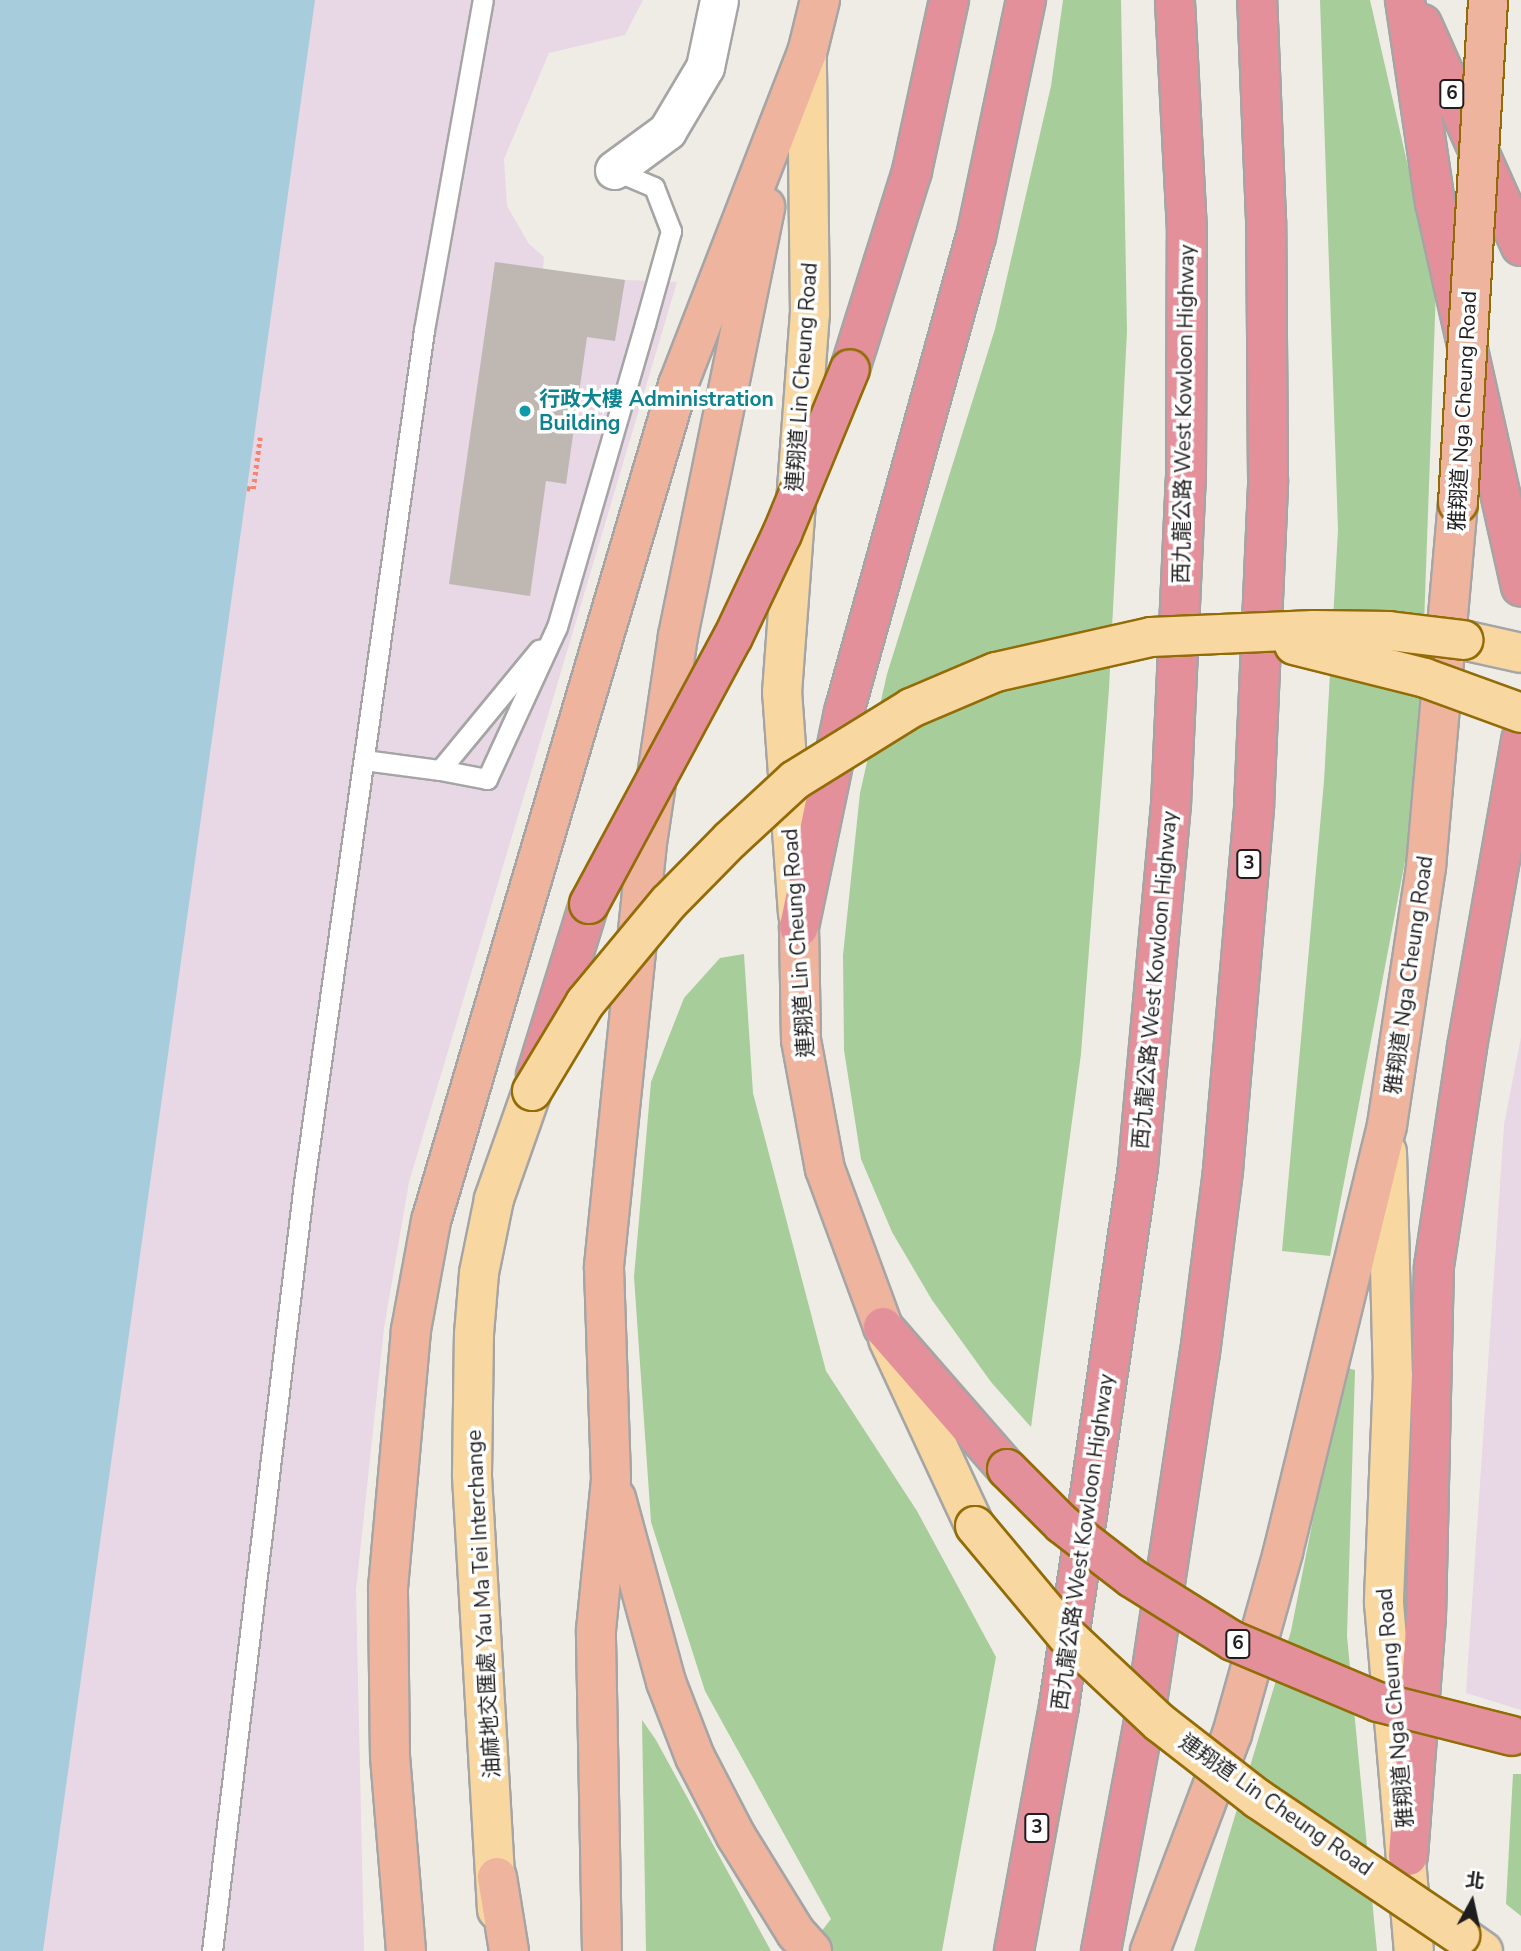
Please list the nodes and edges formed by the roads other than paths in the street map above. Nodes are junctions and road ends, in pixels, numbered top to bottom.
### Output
1 (483, 0) edge
2 (719, 0) edge
3 (820, 0) edge
4 (949, 0) edge
5 (1026, 0) edge
6 (1175, 0) edge
7 (1257, 0) edge
8 (1405, 0) edge
9 (1412, 0) edge
10 (1488, 0) edge
11 (807, 53) junction
12 (778, 129) junction
13 (614, 170) joint
14 (1521, 246) edge
15 (1521, 587) edge
16 (557, 627) junction
17 (1230, 633) junction
18 (1521, 653) edge
19 (1521, 713) edge
20 (1521, 740) edge
21 (364, 760) junction
22 (440, 771) junction
23 (799, 927) junction
24 (532, 1091) junction
25 (1387, 1125) junction
26 (883, 1327) junction
27 (611, 1479) junction
28 (1516, 1737) edge
29 (1408, 1856) junction
30 (497, 1877) junction
31 (804, 1942) edge
32 (1472, 1943) edge
33 (212, 1951) edge
34 (406, 1951) edge
35 (497, 1951) edge
36 (509, 1951) edge
37 (602, 1951) edge
38 (1014, 1951) edge
39 (1101, 1951) edge
40 (1150, 1951) edge
41 (1414, 1951) edge

1 - 21 lane
2 - 13 street
3 - 11 highway, 連翔道 Lin Cheung Road
4 - 24 highway, bridge
5 - 23 highway
6 - 38 highway, 西九龍公路 West Kowloon Highway / 3
7 - 39 highway, 3
8 - 15 highway
9 - 14 highway, 6
10 - 25 highway, 雅翔道 Nga Cheung Road, bridge
11 - 12 highway
11 - 23 main road, 連翔道 Lin Cheung Road
12 - 27 highway
12 - 34 highway
13 - 16 lane
16 - 22 lane
16 - 22 lane
17 - 18 main road, 油麻地交匯處 Yau Ma Tei Interchange, bridge
17 - 19 main road, bridge
17 - 24 main road, 油麻地交匯處 Yau Ma Tei Interchange, bridge
20 - 29 highway
21 - 22 lane
21 - 33 lane
23 - 26 highway, 連翔道 Lin Cheung Road
24 - 30 main road, 油麻地交匯處 Yau Ma Tei Interchange
25 - 29 main road, 雅翔道 Nga Cheung Road
25 - 40 highway
26 - 28 highway, 6, bridge
26 - 32 main road, 連翔道 Lin Cheung Road, bridge
27 - 31 highway
27 - 37 highway
29 - 41 main road, 雅翔道 Nga Cheung Road
30 - 35 main road, 油麻地交匯處 Yau Ma Tei Interchange
30 - 36 highway

